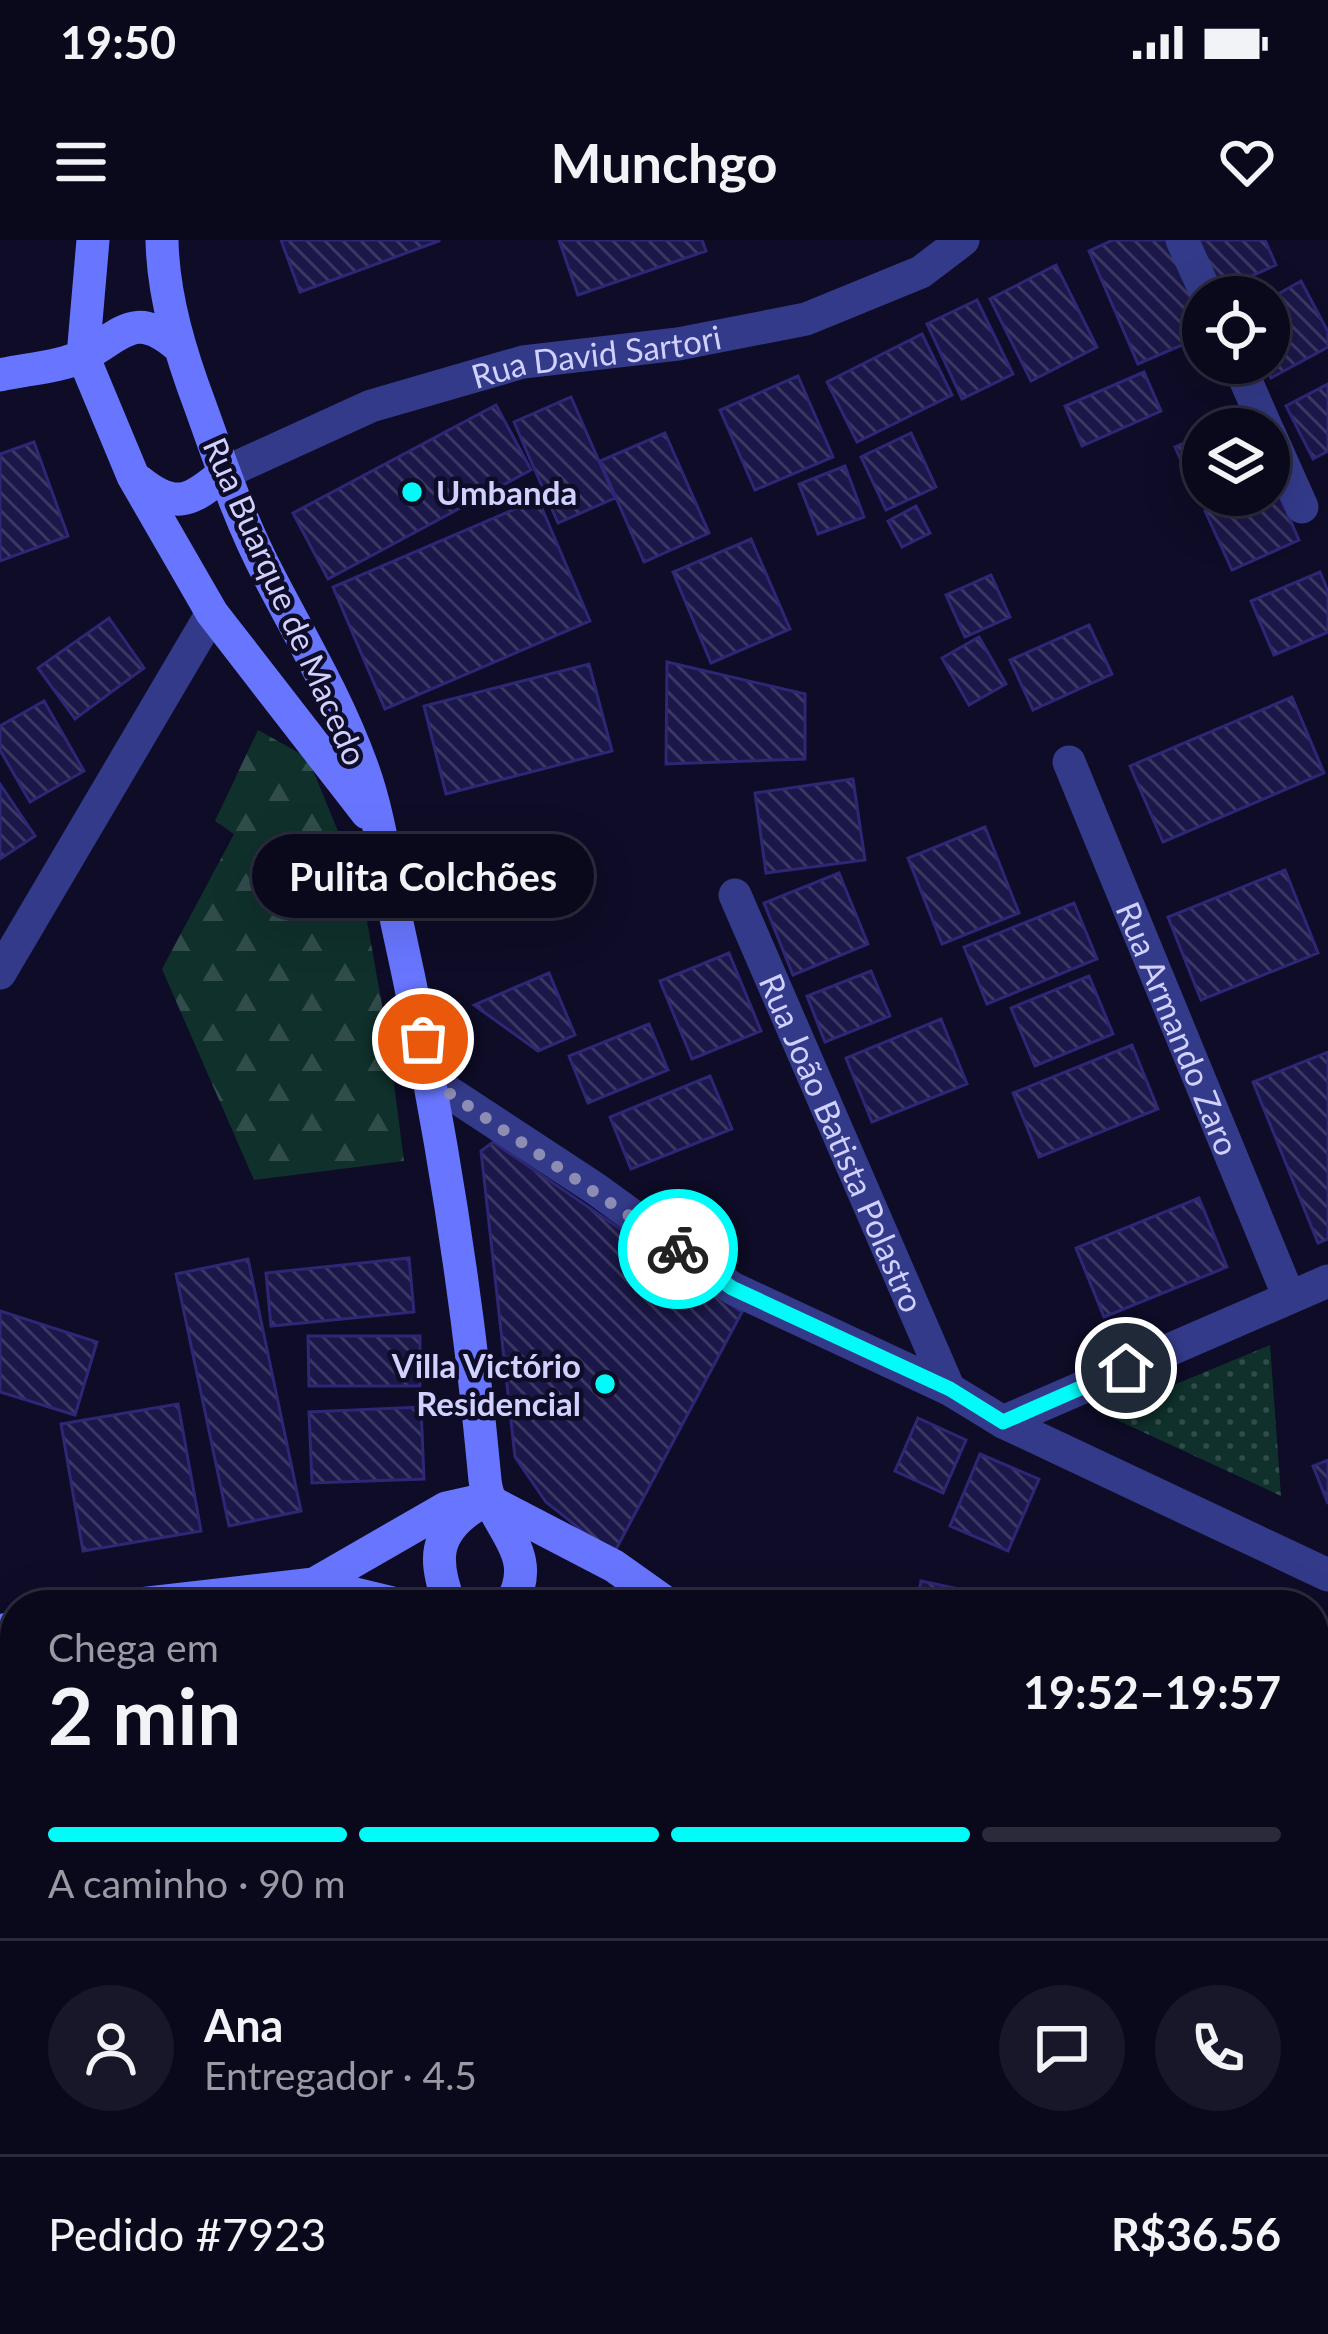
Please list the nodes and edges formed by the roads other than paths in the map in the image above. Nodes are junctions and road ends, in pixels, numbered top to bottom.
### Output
1 (93, 240) edge
2 (162, 240) edge
3 (963, 240) edge
4 (1183, 240) edge
5 (1199, 276) edge
6 (178, 346) junction
7 (83, 356) junction
8 (0, 375) edge
9 (224, 472) junction
10 (133, 476) junction
11 (1290, 480) edge
12 (1302, 507) dead end
13 (212, 613) junction
14 (1069, 761) dead end
15 (375, 824) junction
16 (735, 895) dead end
17 (0, 973) edge
18 (433, 1082) junction
19 (1328, 1281) edge
20 (1289, 1297) junction
21 (950, 1389) junction
22 (1003, 1422) junction
23 (486, 1499) junction
24 (1328, 1575) edge
25 (324, 1590) edge
26 (444, 1590) edge
27 (517, 1590) edge
28 (648, 1590) edge

1 - 7 main road, Rua Buarque de Macedo
2 - 6 main road, Rua Buarque de Macedo
3 - 9 street, Rua David Sartori
4 - 5 street
6 - 7 main road
6 - 9 main road, Rua Buarque de Macedo
7 - 8 main road
7 - 10 main road, Rua Buarque de Macedo
9 - 10 main road
9 - 15 main road, Rua Buarque de Macedo
10 - 13 main road, Rua Buarque de Macedo
11 - 12 street
13 - 15 main road, Rua Buarque de Macedo
13 - 17 street
14 - 20 street, Rua Armando Zaro
15 - 18 main road, Rua Buarque de Macedo
16 - 21 street, Rua João Batista Polastro
18 - 21 street
18 - 23 main road, Rua Buarque de Macedo
19 - 20 street
20 - 22 street
21 - 22 street
22 - 24 street
23 - 25 main road
23 - 26 main road
23 - 27 main road, Rua Buarque de Macedo
23 - 28 main road

